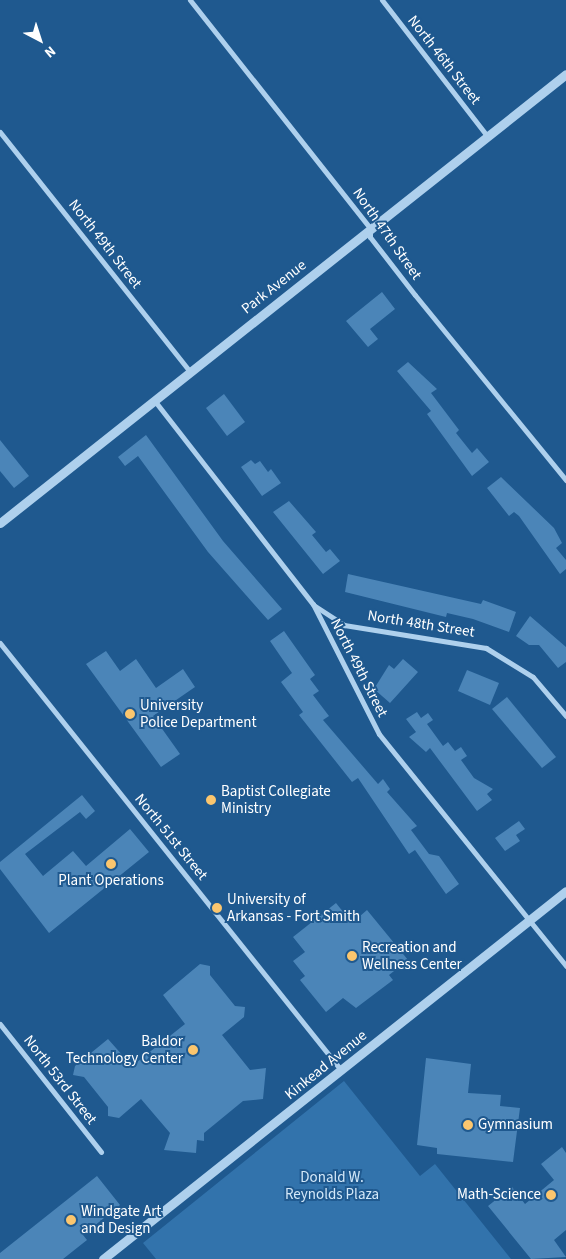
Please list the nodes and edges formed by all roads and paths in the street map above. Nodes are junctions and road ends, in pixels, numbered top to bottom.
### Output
1 (190, 0) edge
2 (382, 0) edge
3 (566, 74) edge
4 (0, 132) edge
5 (488, 136) junction
6 (369, 230) junction
7 (190, 372) junction
8 (154, 400) junction
9 (566, 480) edge
10 (1, 519) edge
11 (313, 604) junction
12 (0, 643) edge
13 (566, 716) edge
14 (566, 891) edge
15 (530, 921) junction
16 (566, 966) edge
17 (0, 1024) edge
18 (342, 1071) junction
19 (101, 1152) dead end
20 (103, 1259) edge

1 - 6 street, North 47th Street
2 - 5 street, North 46th Street
3 - 5 street, Park Avenue
4 - 7 street, North 49th Street
5 - 6 street, Park Avenue
6 - 7 street, Park Avenue
6 - 9 street, North 47th Street
7 - 8 street, Park Avenue
8 - 10 street, Park Avenue
8 - 11 street, North 49th Street
11 - 13 street, North 48th Street
11 - 15 street, North 49th Street
12 - 18 street, North 51st Street
14 - 15 street, Kinkead Avenue
15 - 16 street, North 49th Street
15 - 18 street, Kinkead Avenue
17 - 19 street, North 53rd Street
18 - 20 street, Kinkead Avenue

